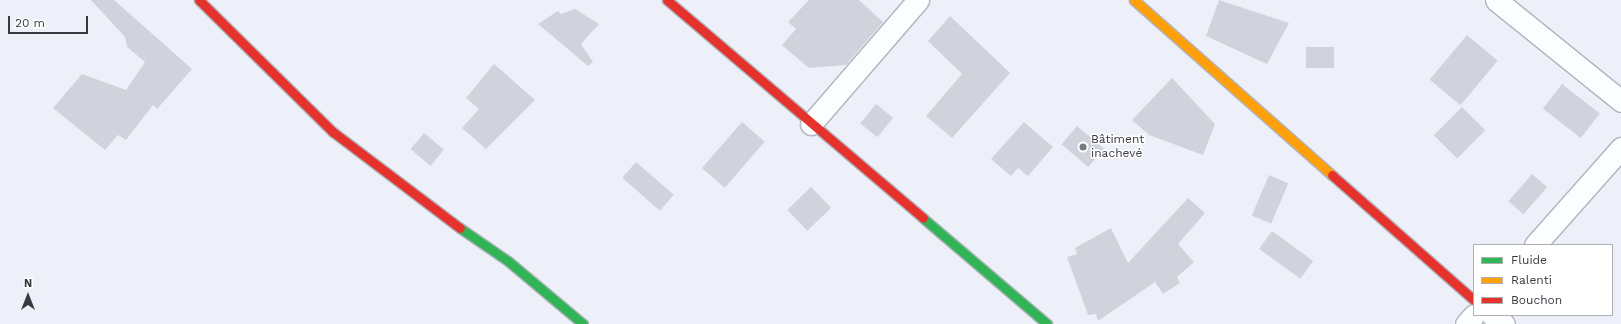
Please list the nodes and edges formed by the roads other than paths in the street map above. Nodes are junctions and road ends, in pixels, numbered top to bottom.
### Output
1 (199, 0) edge
2 (667, 0) edge
3 (918, 0) edge
4 (1134, 0) edge
5 (1496, 0) edge
6 (1621, 101) edge
7 (811, 124) junction
8 (1621, 148) edge
9 (1536, 244) edge
10 (1473, 299) edge
11 (1473, 316) edge
12 (1493, 316) edge
13 (583, 324) edge
14 (1047, 324) edge
15 (1466, 324) edge
16 (1504, 324) edge

1 - 13 street
2 - 7 street
3 - 7 street
4 - 10 street
5 - 6 street
7 - 14 street
8 - 9 street
11 - 15 street
12 - 16 street

